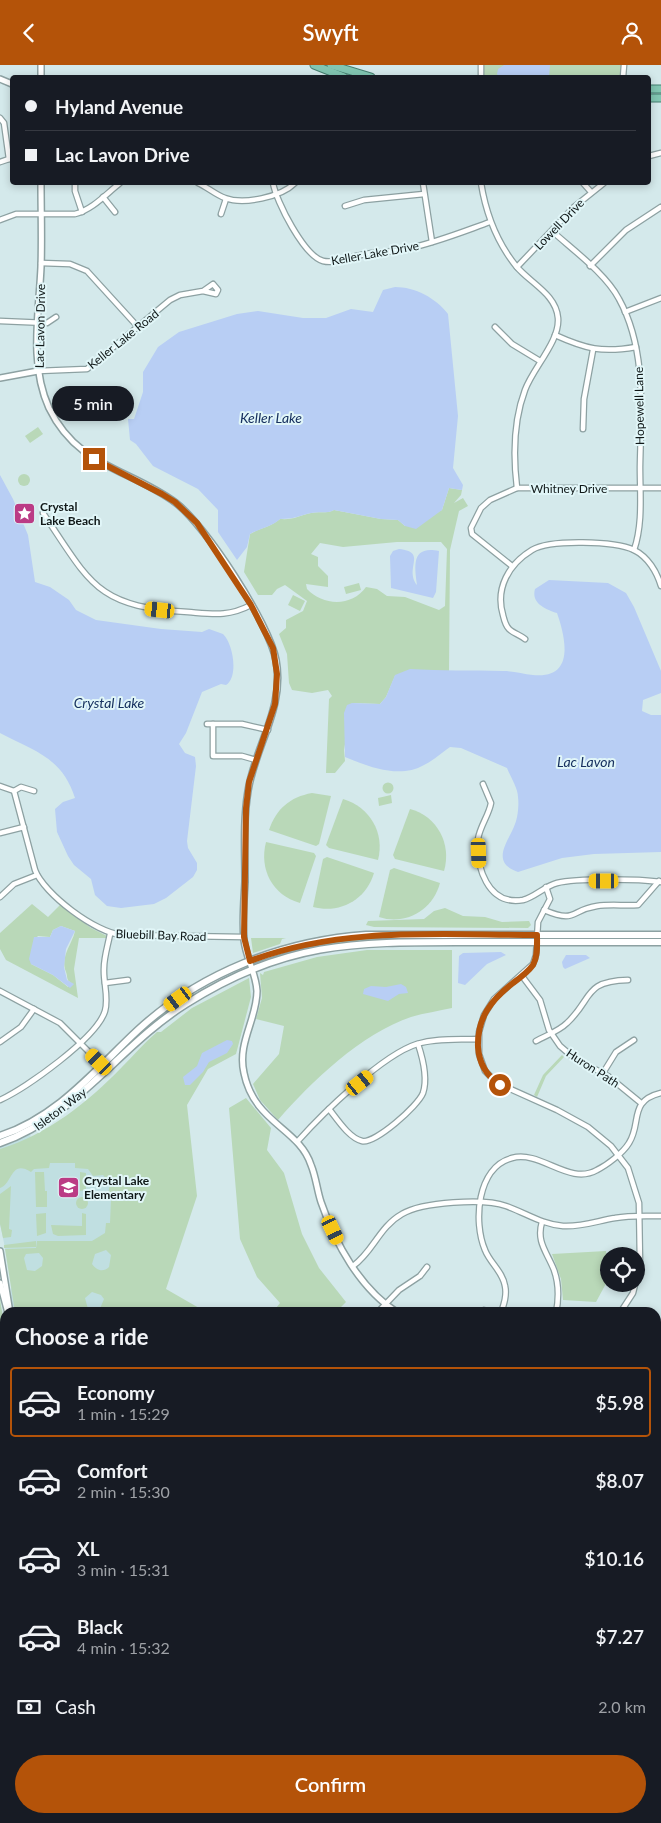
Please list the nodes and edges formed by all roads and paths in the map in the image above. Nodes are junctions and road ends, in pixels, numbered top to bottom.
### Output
1 (314, 65) edge
2 (331, 65) edge
3 (355, 73) edge
4 (339, 75) edge
5 (0, 117) edge
6 (10, 159) edge
7 (0, 161) edge
8 (41, 185) edge
9 (75, 185) edge
10 (118, 185) edge
11 (202, 185) edge
12 (273, 185) edge
13 (292, 185) edge
14 (423, 185) edge
15 (481, 185) edge
16 (585, 185) edge
17 (601, 185) edge
18 (591, 192) junction
19 (424, 194) junction
20 (275, 195) junction
21 (103, 197) junction
22 (226, 199) junction
23 (345, 206) dead end
24 (661, 207) edge
25 (82, 212) junction
26 (115, 212) dead end
27 (41, 213) junction
28 (221, 214) dead end
29 (0, 220) edge
30 (490, 221) junction
31 (552, 231) junction
32 (432, 242) junction
33 (41, 263) junction
34 (590, 266) junction
35 (517, 267) junction
36 (203, 291) dead end
37 (661, 298) edge
38 (625, 312) junction
39 (56, 317) dead end
40 (0, 321) edge
41 (38, 323) junction
42 (138, 327) junction
43 (495, 327) dead end
44 (555, 335) junction
45 (636, 347) junction
46 (593, 350) junction
47 (540, 361) junction
48 (38, 371) junction
49 (0, 379) edge
50 (583, 429) dead end
51 (517, 488) junction
52 (640, 488) junction
53 (661, 489) edge
54 (43, 513) dead end
55 (634, 550) junction
56 (512, 566) junction
57 (661, 583) edge
58 (251, 605) junction
59 (525, 639) dead end
60 (268, 730) junction
61 (256, 760) junction
62 (483, 784) dead end
63 (0, 786) edge
64 (14, 791) junction
65 (34, 791) dead end
66 (24, 827) junction
67 (0, 833) edge
68 (37, 875) junction
69 (660, 881) edge
70 (546, 887) junction
71 (0, 897) edge
72 (544, 910) junction
73 (110, 934) junction
74 (537, 935) junction
75 (661, 935) edge
76 (244, 937) junction
77 (439, 938) junction
78 (537, 942) junction
79 (661, 942) edge
80 (251, 964) junction
81 (522, 977) junction
82 (128, 980) dead end
83 (628, 980) dead end
84 (105, 983) junction
85 (0, 991) edge
86 (34, 1009) junction
87 (551, 1033) junction
88 (478, 1039) junction
89 (634, 1040) dead end
90 (0, 1041) edge
91 (536, 1041) dead end
92 (79, 1042) junction
93 (418, 1044) junction
94 (104, 1068) junction
95 (603, 1073) junction
96 (661, 1093) edge
97 (0, 1100) edge
98 (642, 1103) junction
99 (329, 1109) junction
100 (0, 1136) edge
101 (0, 1143) edge
102 (297, 1143) junction
103 (618, 1154) junction
104 (481, 1203) junction
105 (640, 1216) junction
106 (661, 1216) edge
107 (542, 1222) junction
108 (0, 1251) edge
109 (353, 1266) junction
110 (427, 1267) dead end
111 (0, 1283) edge
112 (386, 1303) junction
113 (7, 1307) edge
114 (8, 1307) edge
115 (382, 1307) edge
116 (391, 1307) edge
117 (502, 1307) edge
118 (556, 1307) edge
119 (625, 1307) edge
120 (0, 1686) edge
121 (0, 1699) edge

1 - 4 highway
2 - 3 highway
5 - 6 street
6 - 7 street
8 - 27 street, Lac Lavon Drive
9 - 25 street
10 - 21 street
11 - 22 street
12 - 20 street, Keller Lake Drive
13 - 20 street
14 - 19 street
15 - 30 street
16 - 18 street
17 - 18 street, Lowell Drive
18 - 31 street, Lowell Drive
19 - 23 street
19 - 32 street
20 - 22 street
20 - 32 street, Keller Lake Drive
21 - 25 street
21 - 26 street
22 - 28 street
24 - 34 street
25 - 27 street
27 - 29 street
27 - 33 street, Lac Lavon Drive
30 - 32 street
30 - 35 street
31 - 34 street, Hopewell Lane
31 - 35 street, Lowell Drive
33 - 41 street, Lac Lavon Drive
33 - 42 street
34 - 38 street, Hopewell Lane
35 - 44 street
36 - 42 street, Keller Lake Road
37 - 38 street
38 - 45 street, Hopewell Lane
39 - 41 street
40 - 41 street
41 - 48 street, Lac Lavon Drive
42 - 48 street, Keller Lake Road
43 - 47 street
44 - 46 street
44 - 47 street
45 - 46 street
45 - 52 street, Hopewell Lane
46 - 50 street
47 - 51 street
48 - 49 street
48 - 58 street, Lac Lavon Drive
51 - 52 street, Whitney Drive
51 - 56 street, Whitney Drive
52 - 53 street, Whitney Drive
52 - 55 street, Hopewell Lane
54 - 58 street
55 - 56 street
55 - 57 street
56 - 59 street
58 - 60 street, Lac Lavon Drive
60 - 61 street, Lac Lavon Drive
60 - 61 street
61 - 76 street, Lac Lavon Drive
62 - 70 street
63 - 64 street
64 - 65 street
64 - 66 street, Bluebill Bay Road
66 - 67 street
66 - 68 street, Bluebill Bay Road
68 - 71 street
68 - 73 street, Bluebill Bay Road
69 - 70 street
69 - 72 street
70 - 72 street
72 - 74 street
73 - 76 street, Bluebill Bay Road
73 - 84 street
74 - 75 main road
74 - 77 main road
74 - 78 street
76 - 80 street, Lac Lavon Drive
77 - 78 main road
77 - 80 main road, Isleton Way
78 - 79 main road
78 - 81 street
80 - 94 main road, Isleton Way
80 - 102 street, Lac Lavon Drive
81 - 87 street, Huron Path
81 - 88 street
82 - 84 street
83 - 87 street
84 - 92 street
85 - 86 street
86 - 90 street
86 - 92 street
87 - 91 street
87 - 95 street, Huron Path
88 - 93 street
88 - 103 street
89 - 95 street
92 - 94 street
92 - 97 street
93 - 99 street
93 - 99 street
94 - 100 main road, Isleton Way
94 - 101 main road, Isleton Way
95 - 98 street, Huron Path
96 - 98 street
98 - 103 street
99 - 102 street
102 - 109 street, Lac Lavon Drive
103 - 104 street
103 - 105 street
104 - 107 street
104 - 109 street
104 - 117 street
105 - 106 street
105 - 107 street
105 - 119 street
107 - 118 street
108 - 114 street
109 - 112 street, Lac Lavon Drive
110 - 112 street
111 - 113 street
112 - 115 street
112 - 116 street, Lac Lavon Drive
120 - 121 street

